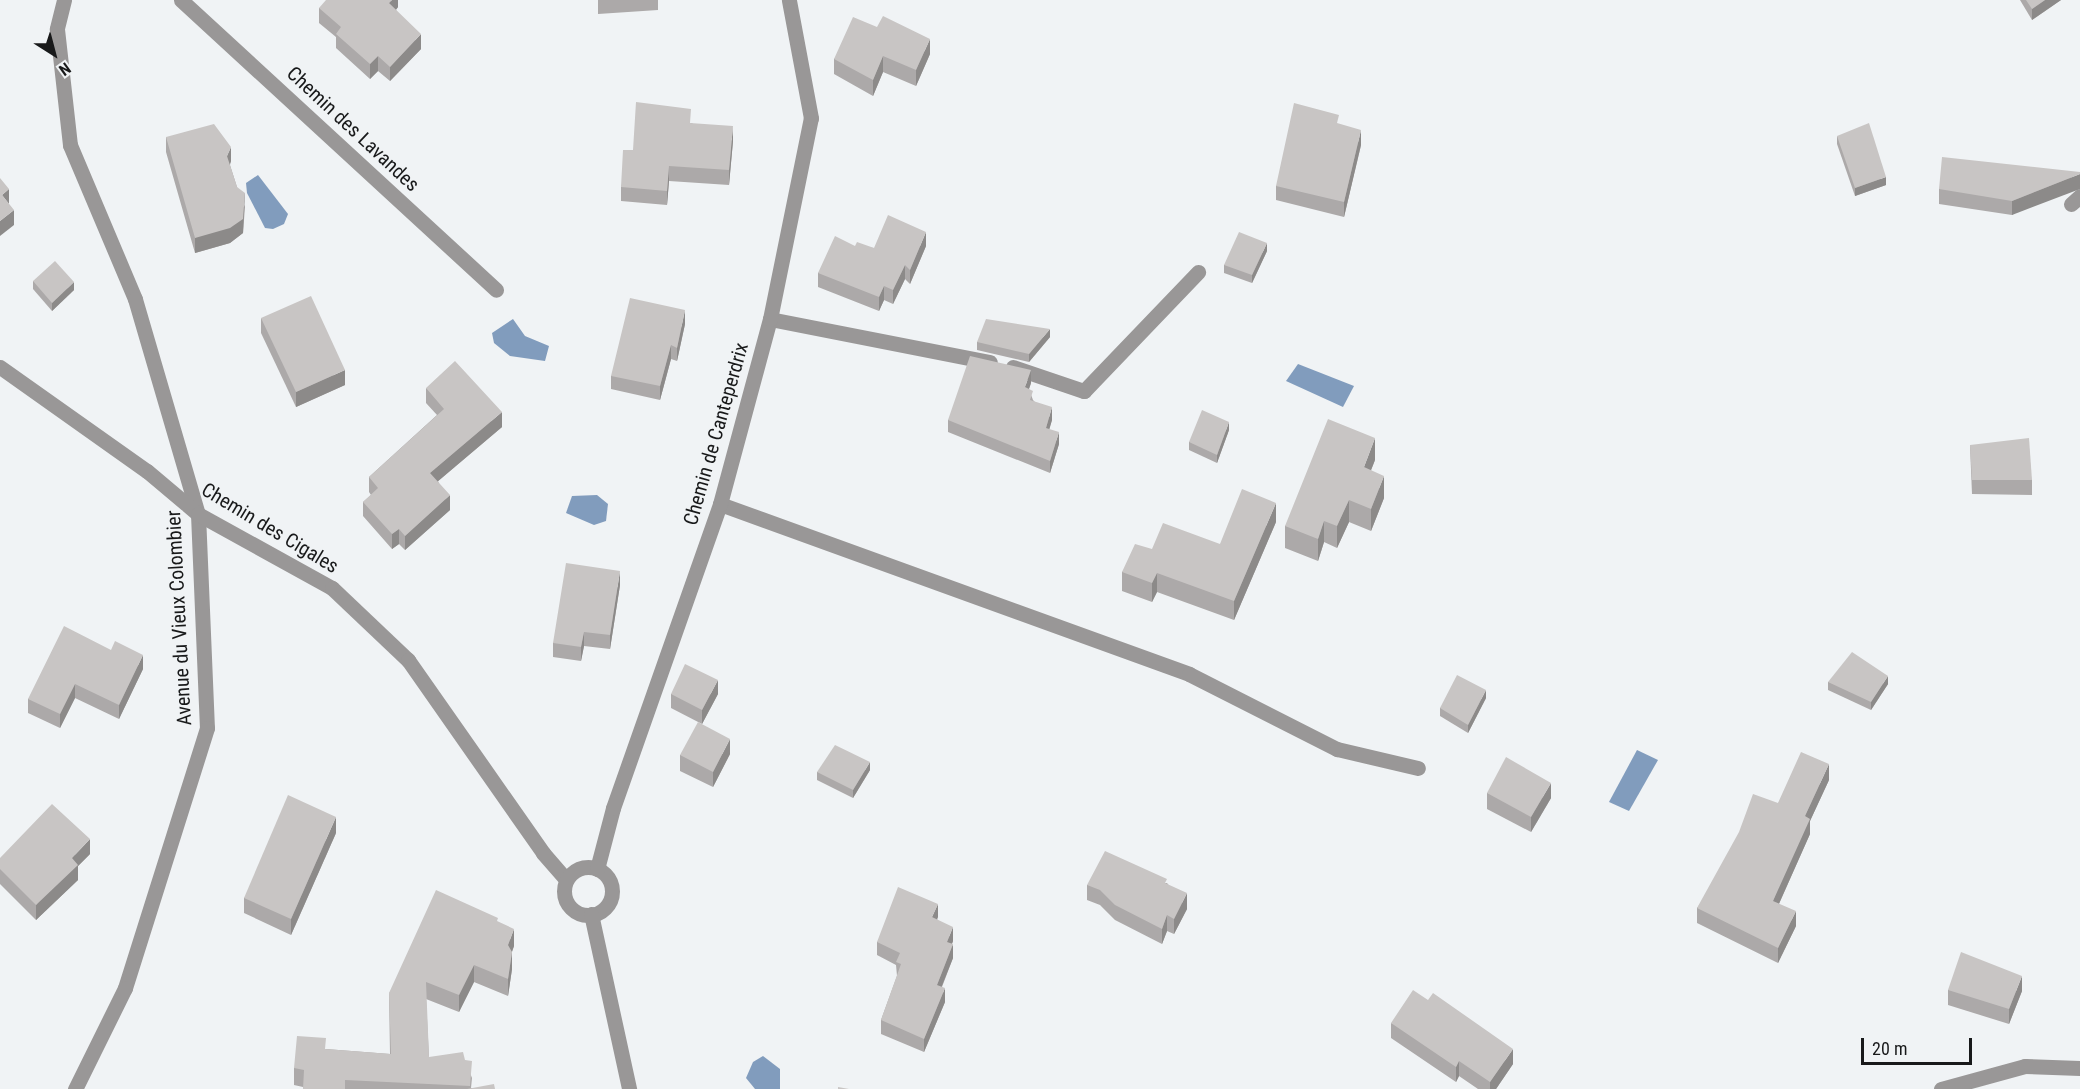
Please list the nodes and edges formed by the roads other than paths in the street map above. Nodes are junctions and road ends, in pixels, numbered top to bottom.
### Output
1 (64, 0) edge
2 (181, 0) edge
3 (789, 0) edge
4 (1198, 272) dead end
5 (496, 290) dead end
6 (770, 318) junction
7 (0, 366) edge
8 (720, 504) junction
9 (198, 514) junction
10 (1418, 768) dead end
11 (597, 869) junction
12 (566, 879) junction
13 (591, 914) junction
14 (2080, 1068) edge
15 (75, 1089) edge
16 (629, 1089) edge
17 (1941, 1089) edge

1 - 9 street, Avenue du Vieux Colombier
2 - 5 street, Chemin des Lavandes
3 - 6 street, Chemin de Canteperdrix
4 - 6 street
6 - 8 street, Chemin de Canteperdrix
7 - 9 street, Chemin des Cigales
8 - 10 street
8 - 11 street, Chemin de Canteperdrix
9 - 12 street, Chemin des Cigales
9 - 15 street, Avenue du Vieux Colombier
11 - 12 street
11 - 13 street
12 - 13 street
13 - 16 street
14 - 17 street

